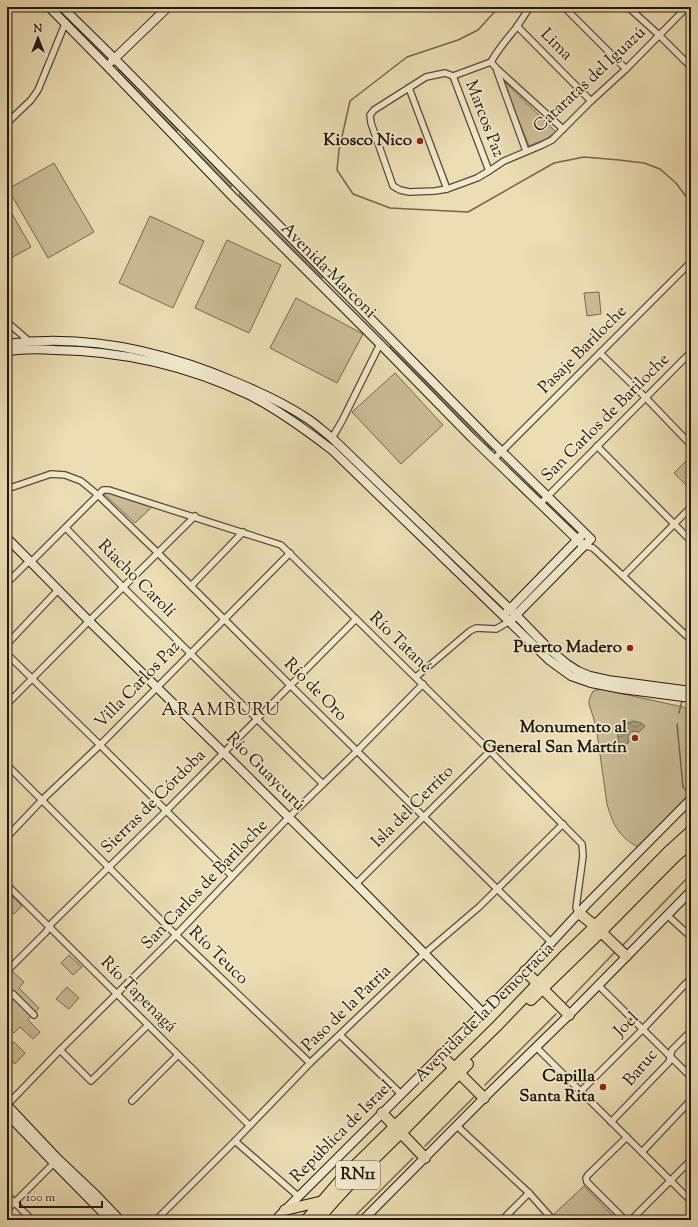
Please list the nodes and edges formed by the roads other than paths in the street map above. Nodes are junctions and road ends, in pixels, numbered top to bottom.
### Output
1 (49, 7) edge
2 (62, 7) edge
3 (168, 7) edge
4 (530, 7) edge
5 (564, 7) edge
6 (628, 7) edge
7 (687, 7) edge
8 (66, 24) junction
9 (517, 26) junction
10 (659, 35) junction
11 (114, 58) junction
12 (491, 62) junction
13 (107, 66) junction
14 (691, 67) edge
15 (626, 69) junction
16 (497, 70) junction
17 (453, 76) junction
18 (409, 88) junction
19 (591, 100) junction
20 (7, 123) edge
21 (563, 129) junction
22 (186, 130) junction
23 (177, 139) junction
24 (526, 151) junction
25 (489, 172) junction
26 (239, 185) junction
27 (447, 189) junction
28 (230, 194) junction
29 (691, 262) edge
30 (7, 322) edge
31 (388, 336) junction
32 (30, 342) junction
33 (7, 344) edge
34 (380, 344) junction
35 (7, 352) edge
36 (691, 352) edge
37 (600, 353) junction
38 (646, 398) junction
39 (332, 438) junction
40 (691, 445) edge
41 (597, 446) junction
42 (502, 452) junction
43 (494, 459) junction
44 (7, 489) edge
45 (98, 495) junction
46 (547, 496) junction
47 (540, 504) junction
48 (691, 507) edge
49 (195, 516) junction
50 (674, 524) junction
51 (66, 528) junction
52 (243, 532) junction
53 (584, 532) junction
54 (7, 538) edge
55 (577, 539) junction
56 (591, 539) junction
57 (691, 541) edge
58 (584, 546) junction
59 (592, 548) junction
60 (158, 553) junction
61 (290, 553) junction
62 (31, 562) junction
63 (623, 576) junction
64 (7, 583) edge
65 (191, 586) junction
66 (123, 587) junction
67 (58, 590) junction
68 (513, 612) junction
69 (507, 618) junction
70 (223, 619) junction
71 (356, 619) junction
72 (88, 621) junction
73 (691, 640) edge
74 (7, 644) edge
75 (190, 652) junction
76 (7, 654) edge
77 (416, 677) junction
78 (32, 678) junction
79 (423, 684) junction
80 (290, 686) junction
81 (156, 687) junction
82 (691, 691) edge
83 (691, 698) edge
84 (7, 704) edge
85 (257, 718) junction
86 (100, 745) junction
87 (357, 751) junction
88 (490, 751) junction
89 (224, 753) junction
90 (7, 765) edge
91 (323, 784) junction
92 (691, 799) edge
93 (42, 800) junction
94 (166, 811) junction
95 (289, 817) junction
96 (424, 817) junction
97 (563, 824) junction
98 (691, 831) edge
99 (7, 837) edge
100 (689, 846) edge
101 (109, 867) junction
102 (232, 876) junction
103 (356, 884) junction
104 (7, 885) edge
105 (496, 889) junction
106 (691, 891) edge
107 (579, 913) junction
108 (667, 915) junction
109 (49, 927) junction
110 (598, 929) junction
111 (176, 935) junction
112 (691, 938) edge
113 (551, 942) junction
114 (424, 954) junction
115 (626, 956) junction
116 (7, 971) edge
117 (525, 971) junction
118 (691, 978) edge
119 (598, 985) junction
120 (540, 986) junction
121 (117, 994) junction
122 (7, 1001) edge
123 (483, 1012) junction
124 (34, 1015) dead end
125 (569, 1015) junction
126 (148, 1025) junction
127 (643, 1029) junction
128 (691, 1031) edge
129 (340, 1035) junction
130 (536, 1047) junction
131 (60, 1050) junction
132 (178, 1055) junction
133 (441, 1055) junction
134 (670, 1056) junction
135 (310, 1064) junction
136 (456, 1071) junction
137 (691, 1076) edge
138 (581, 1091) junction
139 (401, 1094) junction
140 (484, 1098) junction
141 (691, 1100) edge
142 (132, 1101) dead end
143 (7, 1105) edge
144 (382, 1113) junction
145 (7, 1114) edge
146 (611, 1122) junction
147 (249, 1125) junction
148 (457, 1126) junction
149 (398, 1130) junction
150 (626, 1137) junction
151 (235, 1141) junction
152 (642, 1152) junction
153 (425, 1158) junction
154 (691, 1160) edge
155 (56, 1161) junction
156 (670, 1181) junction
157 (529, 1193) junction
158 (7, 1195) edge
159 (299, 1197) junction
160 (323, 1200) junction
161 (691, 1201) edge
162 (14, 1203) junction
163 (7, 1210) edge
164 (285, 1210) junction
165 (32, 1220) edge
166 (110, 1220) edge
167 (120, 1220) edge
168 (156, 1220) edge
169 (275, 1220) edge
170 (306, 1220) edge
171 (318, 1220) edge
172 (363, 1220) edge
173 (502, 1220) edge
174 (553, 1220) edge
175 (625, 1220) edge
176 (631, 1220) edge

1 - 8 street, Avenida Marconi
2 - 11 street, Avenida Marconi
3 - 11 street
4 - 9 street
5 - 15 street
6 - 10 street
7 - 10 street, Cataratas del Iguazú
8 - 13 street, Avenida Marconi
8 - 20 street
9 - 12 street
9 - 19 street, Lima
10 - 14 street
10 - 15 street, Cataratas del Iguazú
11 - 13 street
11 - 22 street, Avenida Marconi
12 - 16 street
12 - 17 street
13 - 23 street, Avenida Marconi
15 - 19 street, Cataratas del Iguazú
16 - 21 street
16 - 24 street
17 - 18 street
17 - 25 street, Marcos Paz
18 - 27 street
18 - 27 street, Cataratas del Iguazú
19 - 21 street, Cataratas del Iguazú
21 - 24 street, Cataratas del Iguazú
22 - 23 street
22 - 26 street, Avenida Marconi
23 - 28 street, Avenida Marconi
24 - 25 street, Cataratas del Iguazú
25 - 27 street, Cataratas del Iguazú
26 - 28 street
26 - 31 street, Avenida Marconi
28 - 34 street, Avenida Marconi
29 - 37 street, Pasaje Bariloche
30 - 32 street
31 - 34 street
31 - 42 street, Avenida Marconi
32 - 33 street
32 - 39 street
34 - 39 street
34 - 43 street, Avenida Marconi
35 - 69 street
36 - 38 street, San Carlos de Bariloche
37 - 38 street
37 - 42 street, Pasaje Bariloche
38 - 40 street
38 - 41 street, San Carlos de Bariloche
39 - 68 street
41 - 46 street, San Carlos de Bariloche
41 - 50 street
42 - 43 street, Pasaje Bariloche
42 - 46 street, Avenida Marconi
43 - 47 street, Avenida Marconi
44 - 45 street, Río de Oro
45 - 49 street, Río Tatané
45 - 51 street
45 - 60 street, Río de Oro
46 - 47 street, San Carlos de Bariloche
46 - 53 street, Avenida Marconi
47 - 55 street, Avenida Marconi
48 - 50 street
49 - 52 street, Río Tatané
49 - 60 street
50 - 57 street
50 - 63 street
51 - 62 street
51 - 66 street, Riacho Carolí
52 - 61 street, Río Tatané
52 - 65 street
53 - 55 street
53 - 56 street, Avenida Marconi
54 - 62 street, Río Guaycurú
55 - 58 street, Avenida Marconi
55 - 68 street
56 - 58 street
56 - 59 street
58 - 59 street
58 - 68 street
59 - 63 street
60 - 65 street, Río de Oro
60 - 66 street
61 - 70 street, Villa Carlos Paz
61 - 71 street, Río Tatané
62 - 64 street
62 - 67 street, Río Guaycurú
63 - 73 street
65 - 70 street, Río de Oro
66 - 72 street
66 - 75 street, Riacho Carolí
67 - 72 street, Río Guaycurú
67 - 74 street
68 - 69 street
68 - 82 street
69 - 77 street
69 - 83 street
70 - 75 street, Villa Carlos Paz
70 - 80 street, Río de Oro
71 - 77 street, Río Tatané
71 - 80 street, Sierras de Córdoba
72 - 78 street
72 - 81 street, Río Guaycurú
75 - 81 street, Villa Carlos Paz
75 - 85 street, Riacho Carolí
76 - 78 street
77 - 79 street, Río Tatané
78 - 84 street
78 - 86 street
79 - 87 street, San Carlos de Bariloche
79 - 88 street, Río Tatané
80 - 85 street, Sierras de Córdoba
80 - 87 street, Río de Oro
81 - 86 street, Villa Carlos Paz
81 - 89 street, Río Guaycurú
85 - 89 street, Sierras de Córdoba
85 - 91 street, Riacho Carolí
86 - 93 street, Villa Carlos Paz
86 - 94 street
87 - 91 street, San Carlos de Bariloche
87 - 96 street, Río de Oro
88 - 96 street, Isla del Cerrito
88 - 97 street, Río Tatané
89 - 94 street, Sierras de Córdoba
89 - 95 street, Río Guaycurú
90 - 93 street, Río Teuco
91 - 95 street, San Carlos de Bariloche
92 - 107 street, República de Israel
93 - 99 street, Villa Carlos Paz
93 - 101 street, Río Teuco
94 - 101 street, Sierras de Córdoba
94 - 102 street
95 - 102 street, San Carlos de Bariloche
95 - 103 street, Río Guaycurú
96 - 103 street, Isla del Cerrito
96 - 105 street, Río de Oro
97 - 105 street, Paso de la Patria
97 - 107 street, Río Tatané
98 - 110 highway, Avenida de la Democracia / RN11
100 - 110 highway, Avenida de la Democracia / RN11
101 - 109 street, Sierras de Córdoba
101 - 111 street, Río Teuco
102 - 111 street, San Carlos de Bariloche
103 - 114 street, Río Guaycurú
104 - 109 street, Río Tapenagá
105 - 113 street, Río de Oro
105 - 114 street, Paso de la Patria
106 - 108 street
107 - 110 highway
107 - 113 street, República de Israel
108 - 112 street
108 - 115 street
109 - 116 street, Sierras de Córdoba
109 - 121 street, Río Tapenagá
110 - 115 highway
110 - 120 highway, Avenida de la Democracia / RN11
111 - 121 street, San Carlos de Bariloche
111 - 135 street, Río Teuco
113 - 117 street, República de Israel
114 - 123 street, Río Guaycurú
114 - 129 street, Paso de la Patria
115 - 119 street
117 - 120 highway
117 - 123 street, República de Israel
118 - 127 street, Joel
119 - 125 street
119 - 127 street
120 - 125 highway
120 - 136 highway, Avenida de la Democracia / RN11
121 - 126 street, Río Tapenagá
121 - 131 street, San Carlos de Bariloche
122 - 124 street
123 - 133 street, República de Israel
125 - 130 street
126 - 131 street
126 - 132 street, Río Tapenagá
127 - 134 street
127 - 138 street, Joel
128 - 134 street, Baruc
129 - 135 street, Paso de la Patria
129 - 139 street
130 - 138 street
130 - 140 street
131 - 143 street, San Carlos de Bariloche
132 - 142 street
132 - 147 street, Río Tapenagá
133 - 136 highway
133 - 139 street, República de Israel
134 - 137 street
134 - 146 street, Baruc
135 - 147 street, Paso de la Patria
136 - 140 highway
136 - 149 highway, Avenida de la Democracia / RN11
138 - 146 street
139 - 144 street, República de Israel
140 - 148 street
141 - 152 street
143 - 155 street
144 - 149 highway
144 - 159 street, República de Israel
145 - 155 street
146 - 150 street
147 - 151 street, Paso de la Patria
148 - 153 street
148 - 157 street
149 - 153 highway
149 - 160 highway, Avenida de la Democracia / RN11
149 - 171 highway, Avenida de la Democracia / RN11
150 - 152 street
150 - 175 street
151 - 159 street
151 - 168 street, Paso de la Patria
152 - 156 street
153 - 172 street
154 - 156 street
155 - 162 street
155 - 166 street
155 - 167 street
156 - 161 street
156 - 176 street
157 - 173 street
157 - 174 street
158 - 162 street
159 - 164 street, República de Israel
160 - 164 highway
160 - 170 highway, Avenida de la Democracia / RN11
162 - 163 street
162 - 165 street
164 - 169 street, República de Israel

